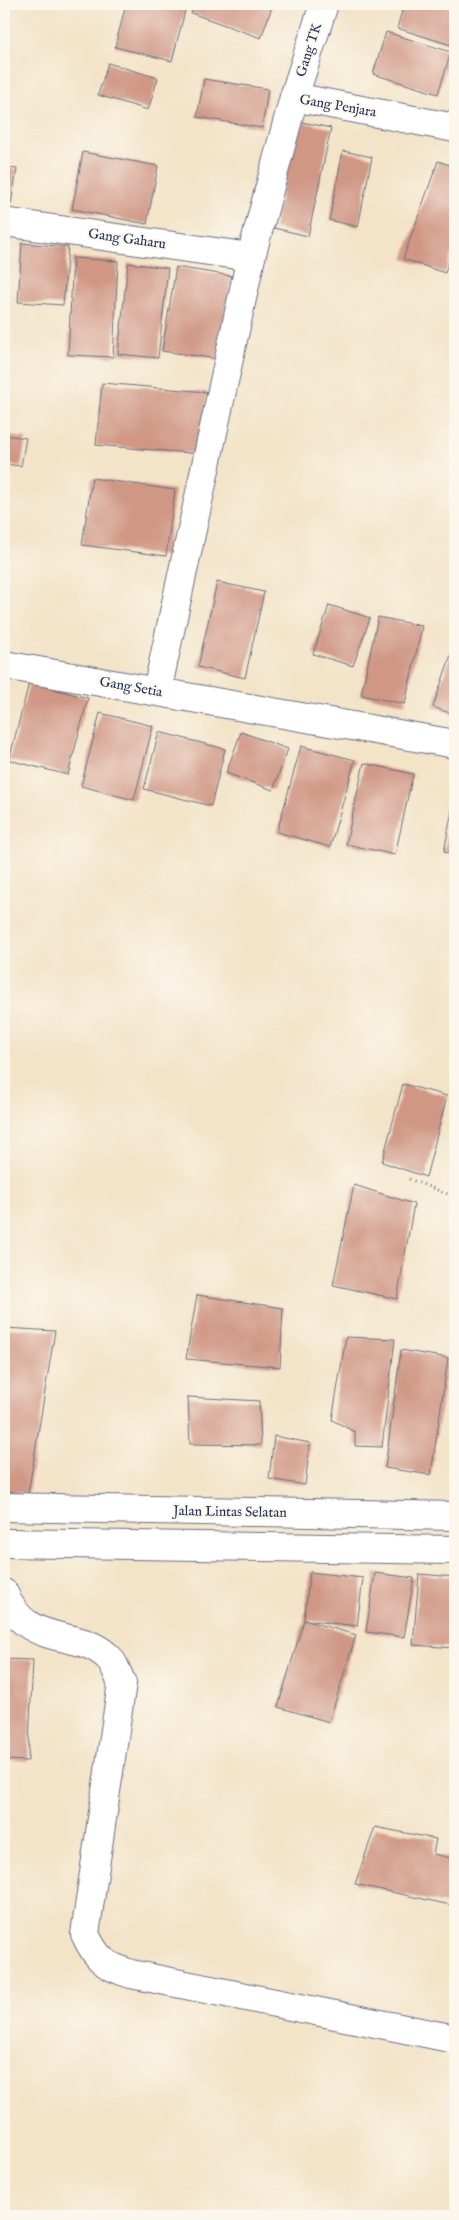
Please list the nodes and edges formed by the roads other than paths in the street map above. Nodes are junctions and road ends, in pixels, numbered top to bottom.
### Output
1 (324, 4) edge
2 (294, 97) junction
3 (455, 128) edge
4 (4, 222) edge
5 (251, 257) junction
6 (4, 665) edge
7 (157, 691) junction
8 (455, 744) edge
9 (4, 1507) edge
10 (455, 1516) edge
11 (4, 1543) edge
12 (455, 1550) edge
13 (4, 1593) edge
14 (455, 2040) edge

1 - 2 main road, Gang TK
2 - 3 main road, Gang Penjara
2 - 5 main road, Gang Penjara
4 - 5 main road, Gang Gaharu
5 - 7 main road, Gang Penjara
6 - 7 main road, Gang Setia
7 - 8 main road, Gang Setia
9 - 10 main road, Jalan Lintas Selatan
11 - 12 main road
13 - 14 main road

